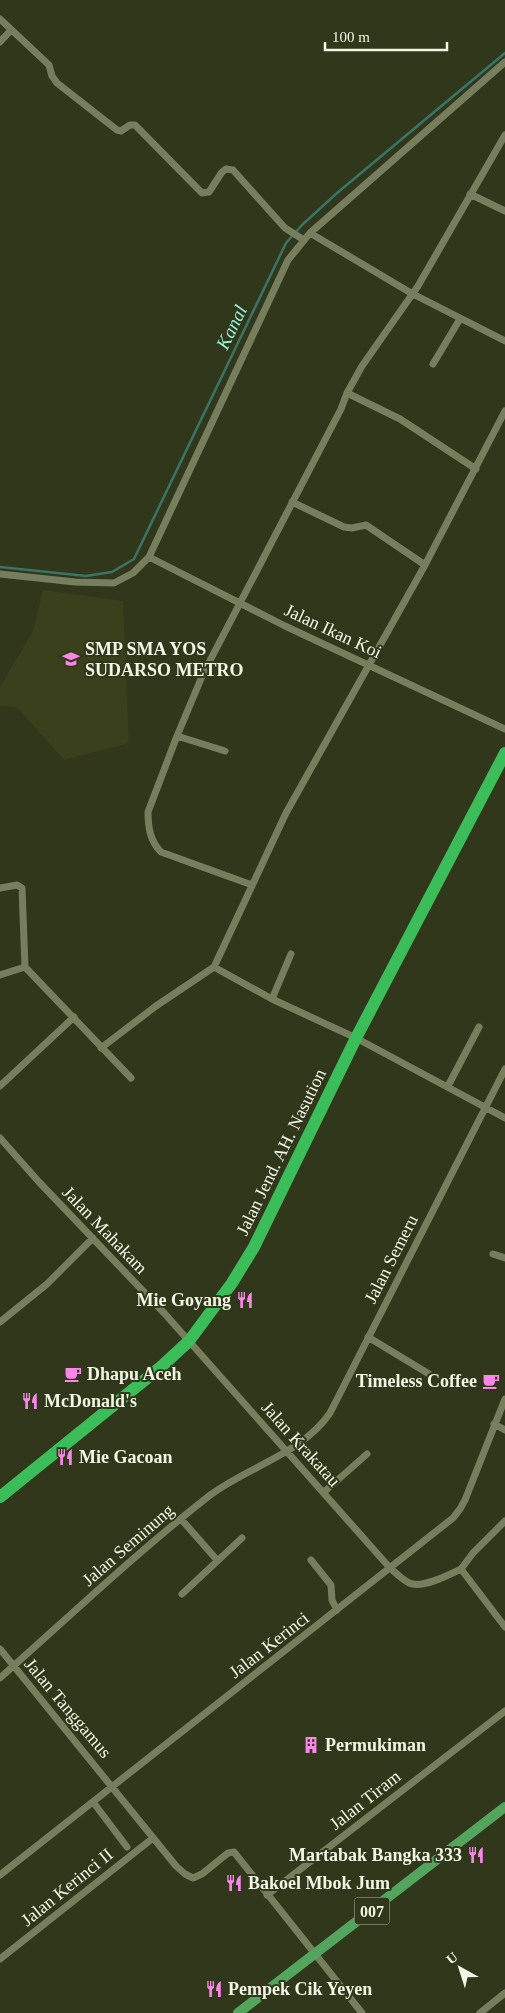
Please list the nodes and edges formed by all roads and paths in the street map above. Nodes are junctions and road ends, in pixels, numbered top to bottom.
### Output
1 (0, 19) edge
2 (11, 30) junction
3 (0, 42) edge
4 (505, 62) edge
5 (505, 135) edge
6 (470, 194) junction
7 (505, 211) edge
8 (310, 233) junction
9 (302, 239) junction
10 (412, 293) junction
11 (460, 319) junction
12 (505, 341) edge
13 (433, 364) dead end
14 (347, 394) junction
15 (505, 410) edge
16 (476, 469) junction
17 (292, 502) junction
18 (150, 558) junction
19 (425, 564) junction
20 (0, 574) edge
21 (239, 604) junction
22 (368, 664) junction
23 (505, 729) edge
24 (177, 736) junction
25 (225, 750) dead end
26 (505, 753) edge
27 (252, 885) junction
28 (0, 888) edge
29 (291, 954) dead end
30 (25, 967) junction
31 (214, 967) junction
32 (0, 975) edge
33 (272, 999) junction
34 (74, 1017) junction
35 (479, 1026) dead end
36 (356, 1038) junction
37 (101, 1048) junction
38 (505, 1069) edge
39 (131, 1078) dead end
40 (0, 1086) edge
41 (448, 1086) junction
42 (484, 1108) junction
43 (505, 1118) edge
44 (1, 1142) edge
45 (93, 1238) junction
46 (493, 1254) dead end
47 (505, 1258) edge
48 (0, 1322) edge
49 (368, 1338) junction
50 (189, 1341) junction
51 (429, 1374) dead end
52 (505, 1399) edge
53 (494, 1424) junction
54 (505, 1430) edge
55 (287, 1450) junction
56 (367, 1454) dead end
57 (324, 1492) junction
58 (0, 1497) edge
59 (180, 1519) junction
60 (505, 1521) edge
61 (242, 1538) dead end
62 (217, 1560) junction
63 (311, 1560) dead end
64 (390, 1568) junction
65 (461, 1568) junction
66 (182, 1594) dead end
67 (338, 1610) junction
68 (505, 1627) edge
69 (0, 1649) edge
70 (13, 1666) junction
71 (0, 1678) edge
72 (505, 1711) edge
73 (113, 1787) junction
74 (92, 1802) junction
75 (505, 1807) edge
76 (153, 1838) junction
77 (127, 1847) dead end
78 (0, 1875) edge
79 (267, 1895) junction
80 (315, 1955) junction
81 (0, 1959) edge
82 (505, 1993) edge
83 (238, 2013) edge
84 (362, 2013) edge
85 (480, 2013) edge

1 - 2 street
2 - 3 street
2 - 9 street
4 - 8 street
5 - 6 street
6 - 7 street
6 - 10 street
8 - 9 street
8 - 10 street
9 - 18 street
10 - 11 street
10 - 14 street
11 - 12 street
11 - 13 street
14 - 16 street
14 - 17 street
15 - 16 street
16 - 19 street
17 - 19 street
17 - 21 street
18 - 20 street
18 - 21 street, Jalan Ikan Koi
19 - 22 street
21 - 22 street, Jalan Ikan Koi
21 - 24 street
22 - 23 street, Jalan Ikan Koi
22 - 27 street
24 - 25 street
24 - 27 street
26 - 36 highway, Jalan Jend. AH. Nasution
27 - 31 street
28 - 30 street
29 - 33 street
30 - 32 street
30 - 34 street
31 - 33 street
31 - 37 street
33 - 36 street
34 - 37 street
34 - 40 street
35 - 41 street
36 - 41 street
36 - 50 highway, Jalan Jend. AH. Nasution
37 - 39 street
38 - 42 street, Jalan Semeru
41 - 42 street
42 - 43 street
42 - 49 street, Jalan Semeru
44 - 45 street, Jalan Mahakam
45 - 48 street
45 - 50 street, Jalan Mahakam
46 - 47 street
49 - 51 street
49 - 55 street, Jalan Semeru
50 - 55 street, Jalan Krakatau
50 - 58 highway, Jalan Jend. AH. Nasution
52 - 53 street, Jalan Kerinci
53 - 54 street
53 - 64 street, Jalan Kerinci
55 - 57 street, Jalan Krakatau
55 - 59 street, Jalan Seminung
56 - 57 street
57 - 64 street, Jalan Krakatau
59 - 62 street
59 - 70 street, Jalan Seminung
60 - 65 street
61 - 62 street
62 - 66 street
63 - 67 street
64 - 65 street, Jalan Krakatau
64 - 67 street, Jalan Kerinci
65 - 68 street
67 - 73 street, Jalan Kerinci
69 - 70 street, Jalan Tanggamus
70 - 71 street, Jalan Seminung
70 - 73 street, Jalan Tanggamus
72 - 79 street, Jalan Tiram
73 - 74 street, Jalan Kerinci
73 - 76 street, Jalan Tanggamus
74 - 77 street
74 - 78 street, Jalan Kerinci
75 - 80 main road, 007
76 - 79 street, Jalan Tanggamus
76 - 81 street, Jalan Kerinci II
79 - 80 street
80 - 83 main road, 007
80 - 84 street
82 - 85 street

